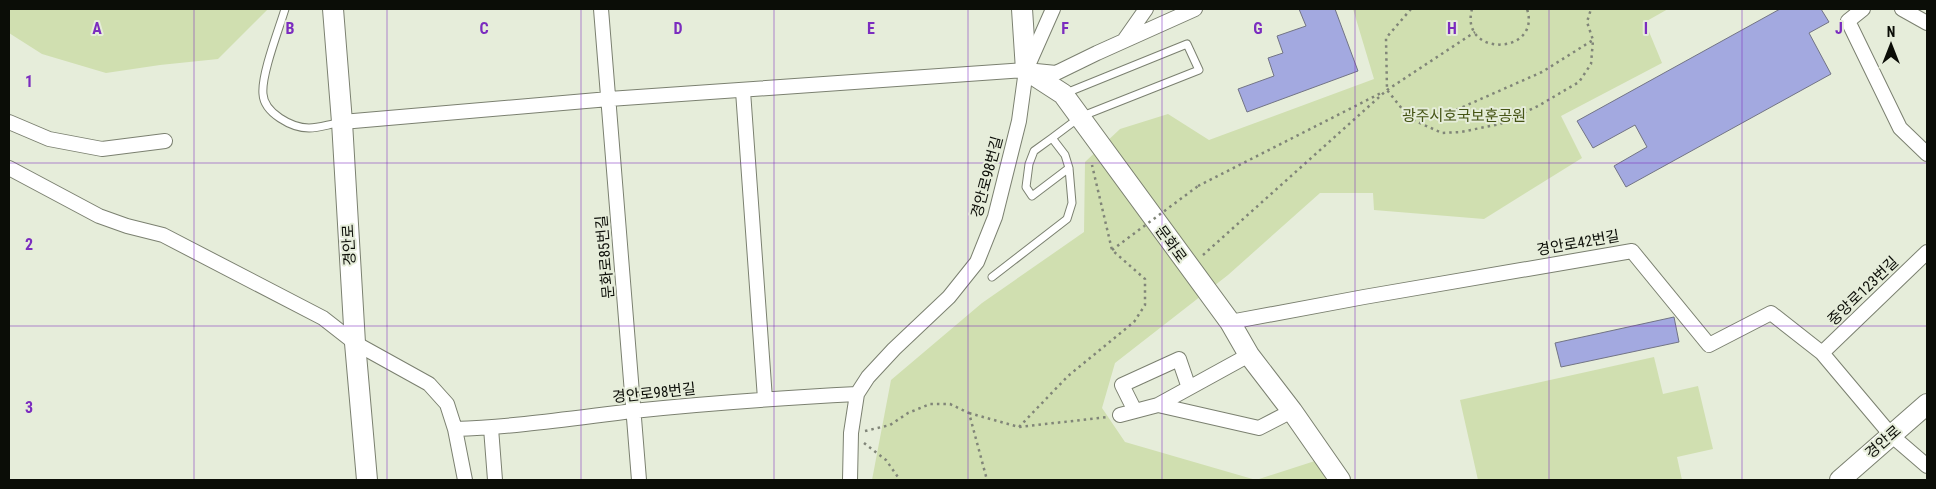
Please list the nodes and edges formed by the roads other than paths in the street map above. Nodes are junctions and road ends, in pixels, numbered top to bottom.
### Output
1 (285, 9) edge
2 (333, 9) edge
3 (601, 9) edge
4 (1022, 9) edge
5 (1053, 9) edge
6 (1146, 9) edge
7 (1195, 9) edge
8 (1863, 9) edge
9 (1902, 9) edge
10 (1927, 23) edge
11 (1124, 40) junction
12 (1026, 70) junction
13 (743, 90) junction
14 (1063, 94) junction
15 (609, 99) junction
16 (1080, 117) junction
17 (9, 122) edge
18 (342, 122) junction
19 (1052, 138) junction
20 (165, 141) dead end
21 (1927, 154) edge
22 (9, 168) edge
23 (1069, 168) junction
24 (1927, 252) edge
25 (992, 277) dead end
26 (1230, 322) junction
27 (354, 344) junction
28 (1822, 353) junction
29 (1249, 355) junction
30 (1189, 388) junction
31 (857, 394) junction
32 (765, 399) junction
33 (1927, 404) edge
34 (1158, 405) junction
35 (634, 411) junction
36 (1135, 411) junction
37 (1292, 411) junction
38 (1120, 415) road end
39 (491, 428) junction
40 (455, 429) junction
41 (1891, 435) junction
42 (1927, 466) edge
43 (367, 480) edge
44 (465, 480) edge
45 (495, 480) edge
46 (639, 480) edge
47 (850, 480) edge
48 (1340, 480) edge
49 (1840, 480) edge

1 - 18 lane
2 - 18 street, 경안로
3 - 15 street, 문화로85번길
4 - 12 street
5 - 12 street, 경안로98번길
6 - 11 street
7 - 11 street
8 - 21 street
9 - 10 street
11 - 12 street
12 - 13 street
12 - 14 street, 문화로
12 - 31 street, 경안로98번길
13 - 15 street
13 - 32 street
14 - 16 street, 문화로
14 - 16 lane
15 - 18 street
15 - 35 street, 문화로85번길
16 - 19 lane
16 - 26 street, 문화로
17 - 20 street
18 - 27 street, 경안로
19 - 23 lane
19 - 23 lane
22 - 27 street
23 - 25 lane
24 - 28 street, 중앙로123번길
26 - 28 street, 경안로42번길
26 - 29 street, 문화로
27 - 40 street
27 - 43 street, 경안로
28 - 41 street, 경안로42번길
29 - 30 street
29 - 37 street, 문화로
30 - 34 street
30 - 36 street
31 - 32 street, 경안로98번길
31 - 47 street, 경안로98번길
32 - 35 street, 경안로98번길
33 - 41 street, 경안로
34 - 36 street
34 - 37 street
35 - 39 street, 경안로98번길
35 - 46 street, 문화로85번길
36 - 38 street
37 - 48 street, 문화로
39 - 40 street, 경안로98번길
39 - 45 street
40 - 44 street
41 - 42 street, 경안로42번길
41 - 49 street, 경안로

